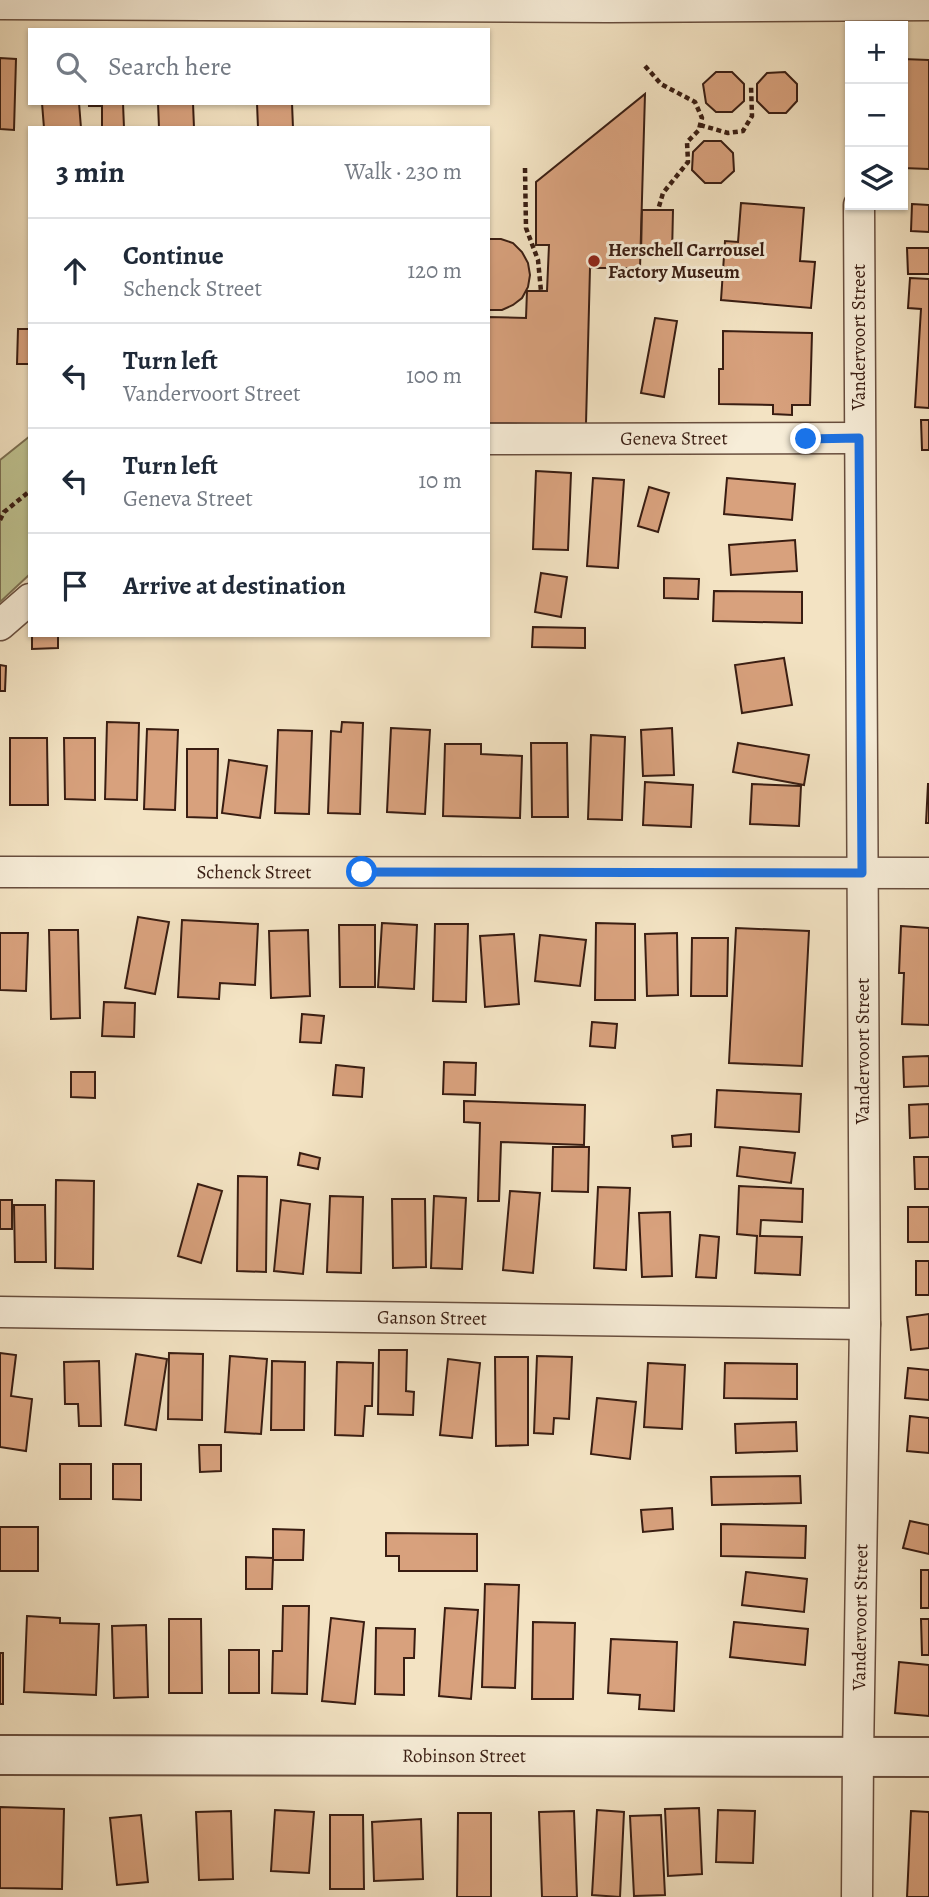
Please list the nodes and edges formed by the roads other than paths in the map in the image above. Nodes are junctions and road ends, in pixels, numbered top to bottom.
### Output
1 (0, 4) edge
2 (929, 5) edge
3 (859, 10) edge
4 (859, 210) edge
5 (859, 438) junction
6 (490, 439) edge
7 (28, 601) edge
8 (0, 625) edge
9 (0, 872) edge
10 (862, 873) junction
11 (929, 873) edge
12 (0, 1312) edge
13 (864, 1324) junction
14 (0, 1755) edge
15 (858, 1756) junction
16 (929, 1757) edge
17 (857, 1897) edge

1 - 3 street
2 - 3 street
4 - 5 street, Vandervoort Street
5 - 6 street, Geneva Street
5 - 10 street, Vandervoort Street
7 - 8 street
9 - 10 street, Schenck Street
10 - 11 street, Schenck Street
10 - 13 street, Vandervoort Street
12 - 13 street, Ganson Street
13 - 15 street, Vandervoort Street
14 - 15 street, Robinson Street
15 - 16 street, Robinson Street
15 - 17 street, Vandervoort Street

